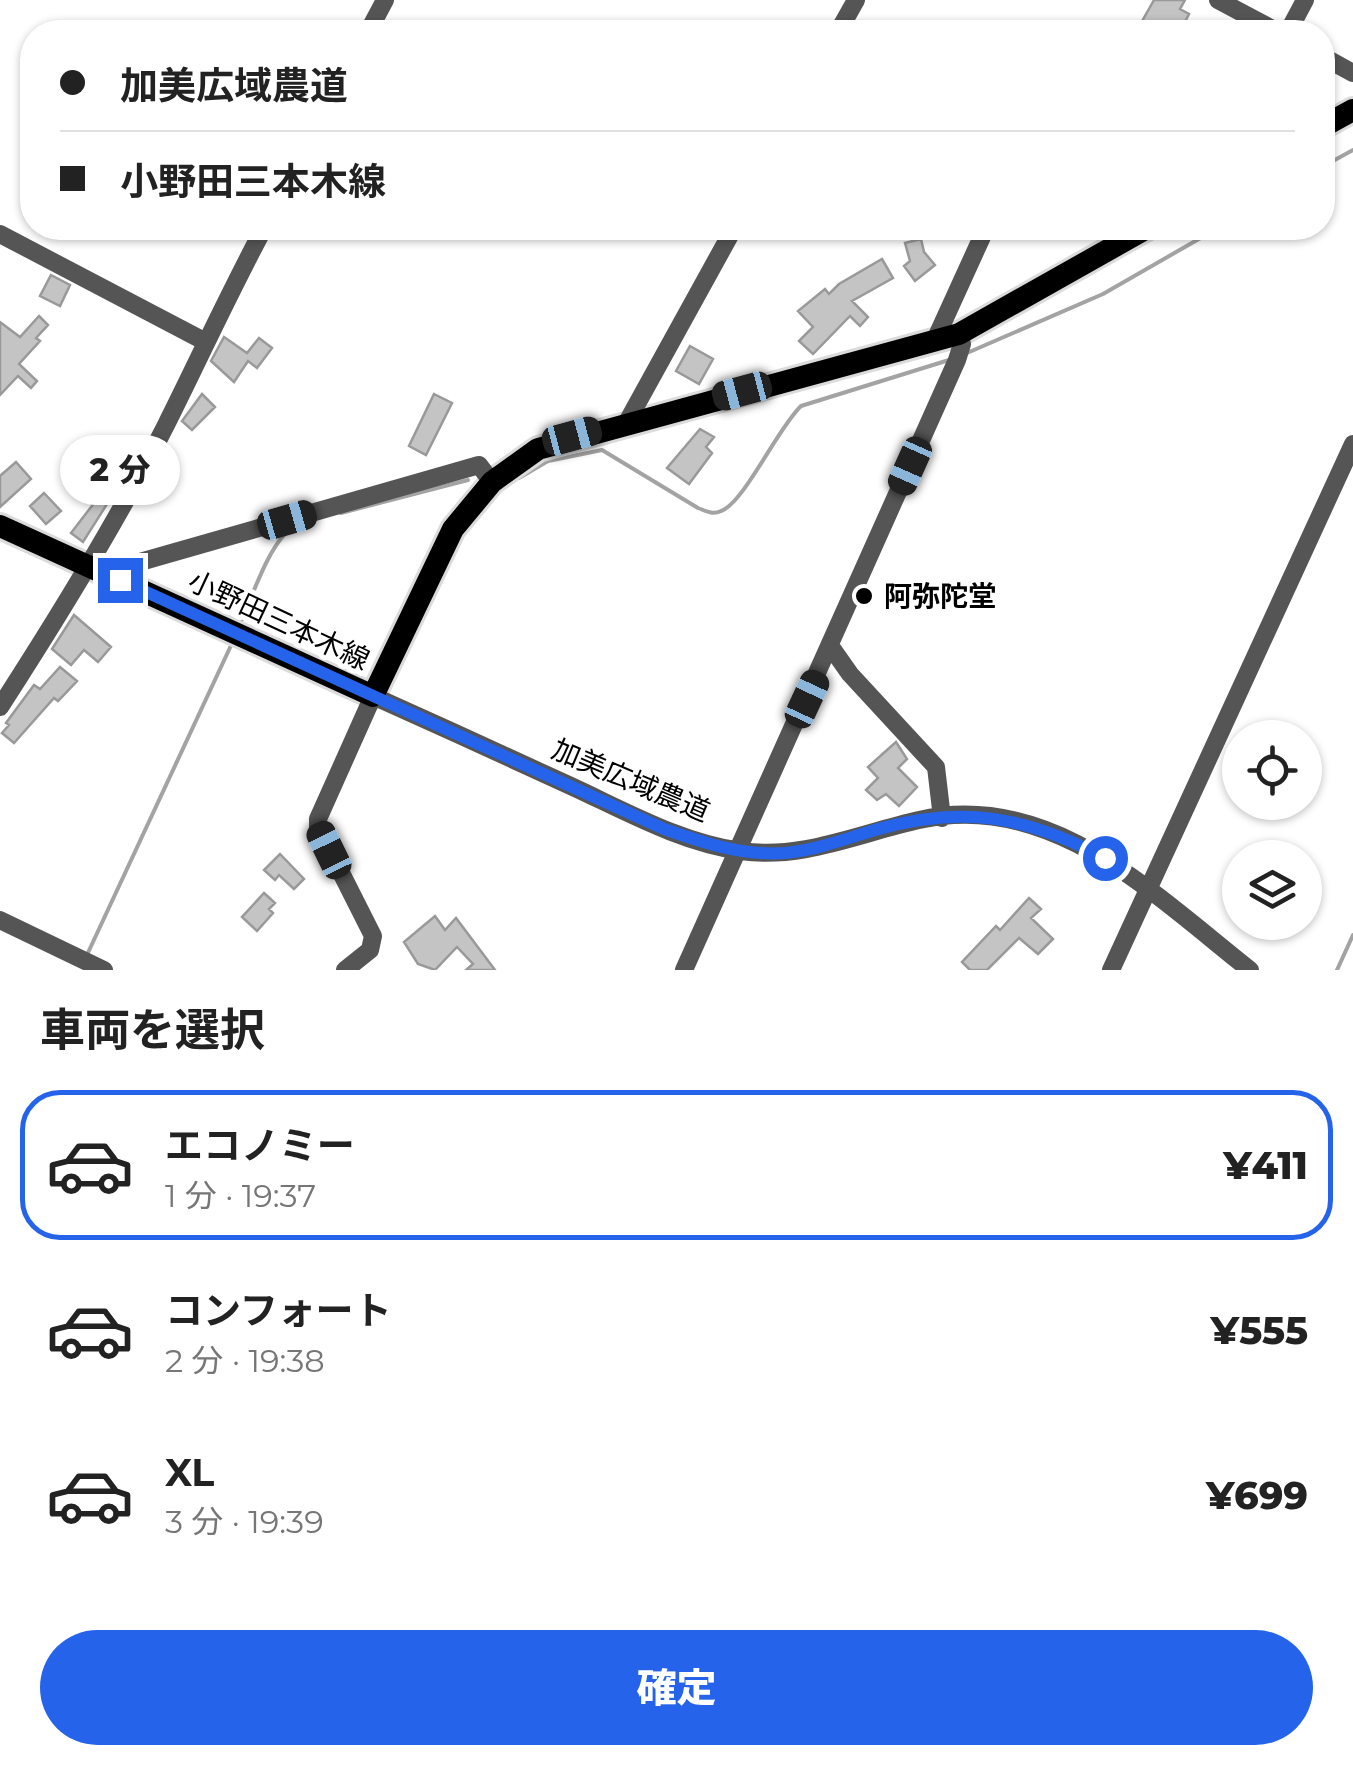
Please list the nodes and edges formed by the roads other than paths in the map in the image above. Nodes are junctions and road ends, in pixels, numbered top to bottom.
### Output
1 (1218, 0) edge
2 (1256, 20) edge
3 (0, 234) edge
4 (258, 240) edge
5 (727, 240) edge
6 (981, 240) edge
7 (1125, 240) edge
8 (959, 334) junction
9 (935, 340) junction
10 (204, 341) junction
11 (626, 422) junction
12 (1351, 455) edge
13 (492, 482) junction
14 (0, 526) edge
15 (85, 566) junction
16 (120, 580) junction
17 (831, 647) junction
18 (373, 696) junction
19 (0, 706) edge
20 (942, 818) junction
21 (740, 851) junction
22 (1149, 890) junction
23 (0, 920) edge
24 (98, 966) edge
25 (345, 970) edge
26 (684, 970) edge
27 (1111, 970) edge
28 (1250, 970) edge

1 - 2 street
3 - 10 street
4 - 10 street
5 - 11 street
6 - 9 street
7 - 8 main road, 小野田三本木線
8 - 9 main road, 小野田三本木線
8 - 17 street
9 - 11 main road, 小野田三本木線
10 - 15 street
11 - 13 main road, 小野田三本木線
12 - 22 street
13 - 16 street
13 - 18 main road, 小野田三本木線
14 - 15 main road, 小野田三本木線
15 - 16 main road, 小野田三本木線
15 - 19 street
16 - 18 main road, 小野田三本木線
17 - 20 street
17 - 21 street
18 - 21 street, 加美広域農道
18 - 25 street
20 - 21 street, 加美広域農道
20 - 22 street, 加美広域農道
21 - 26 street
22 - 27 street
22 - 28 street, 加美広域農道
23 - 24 street

